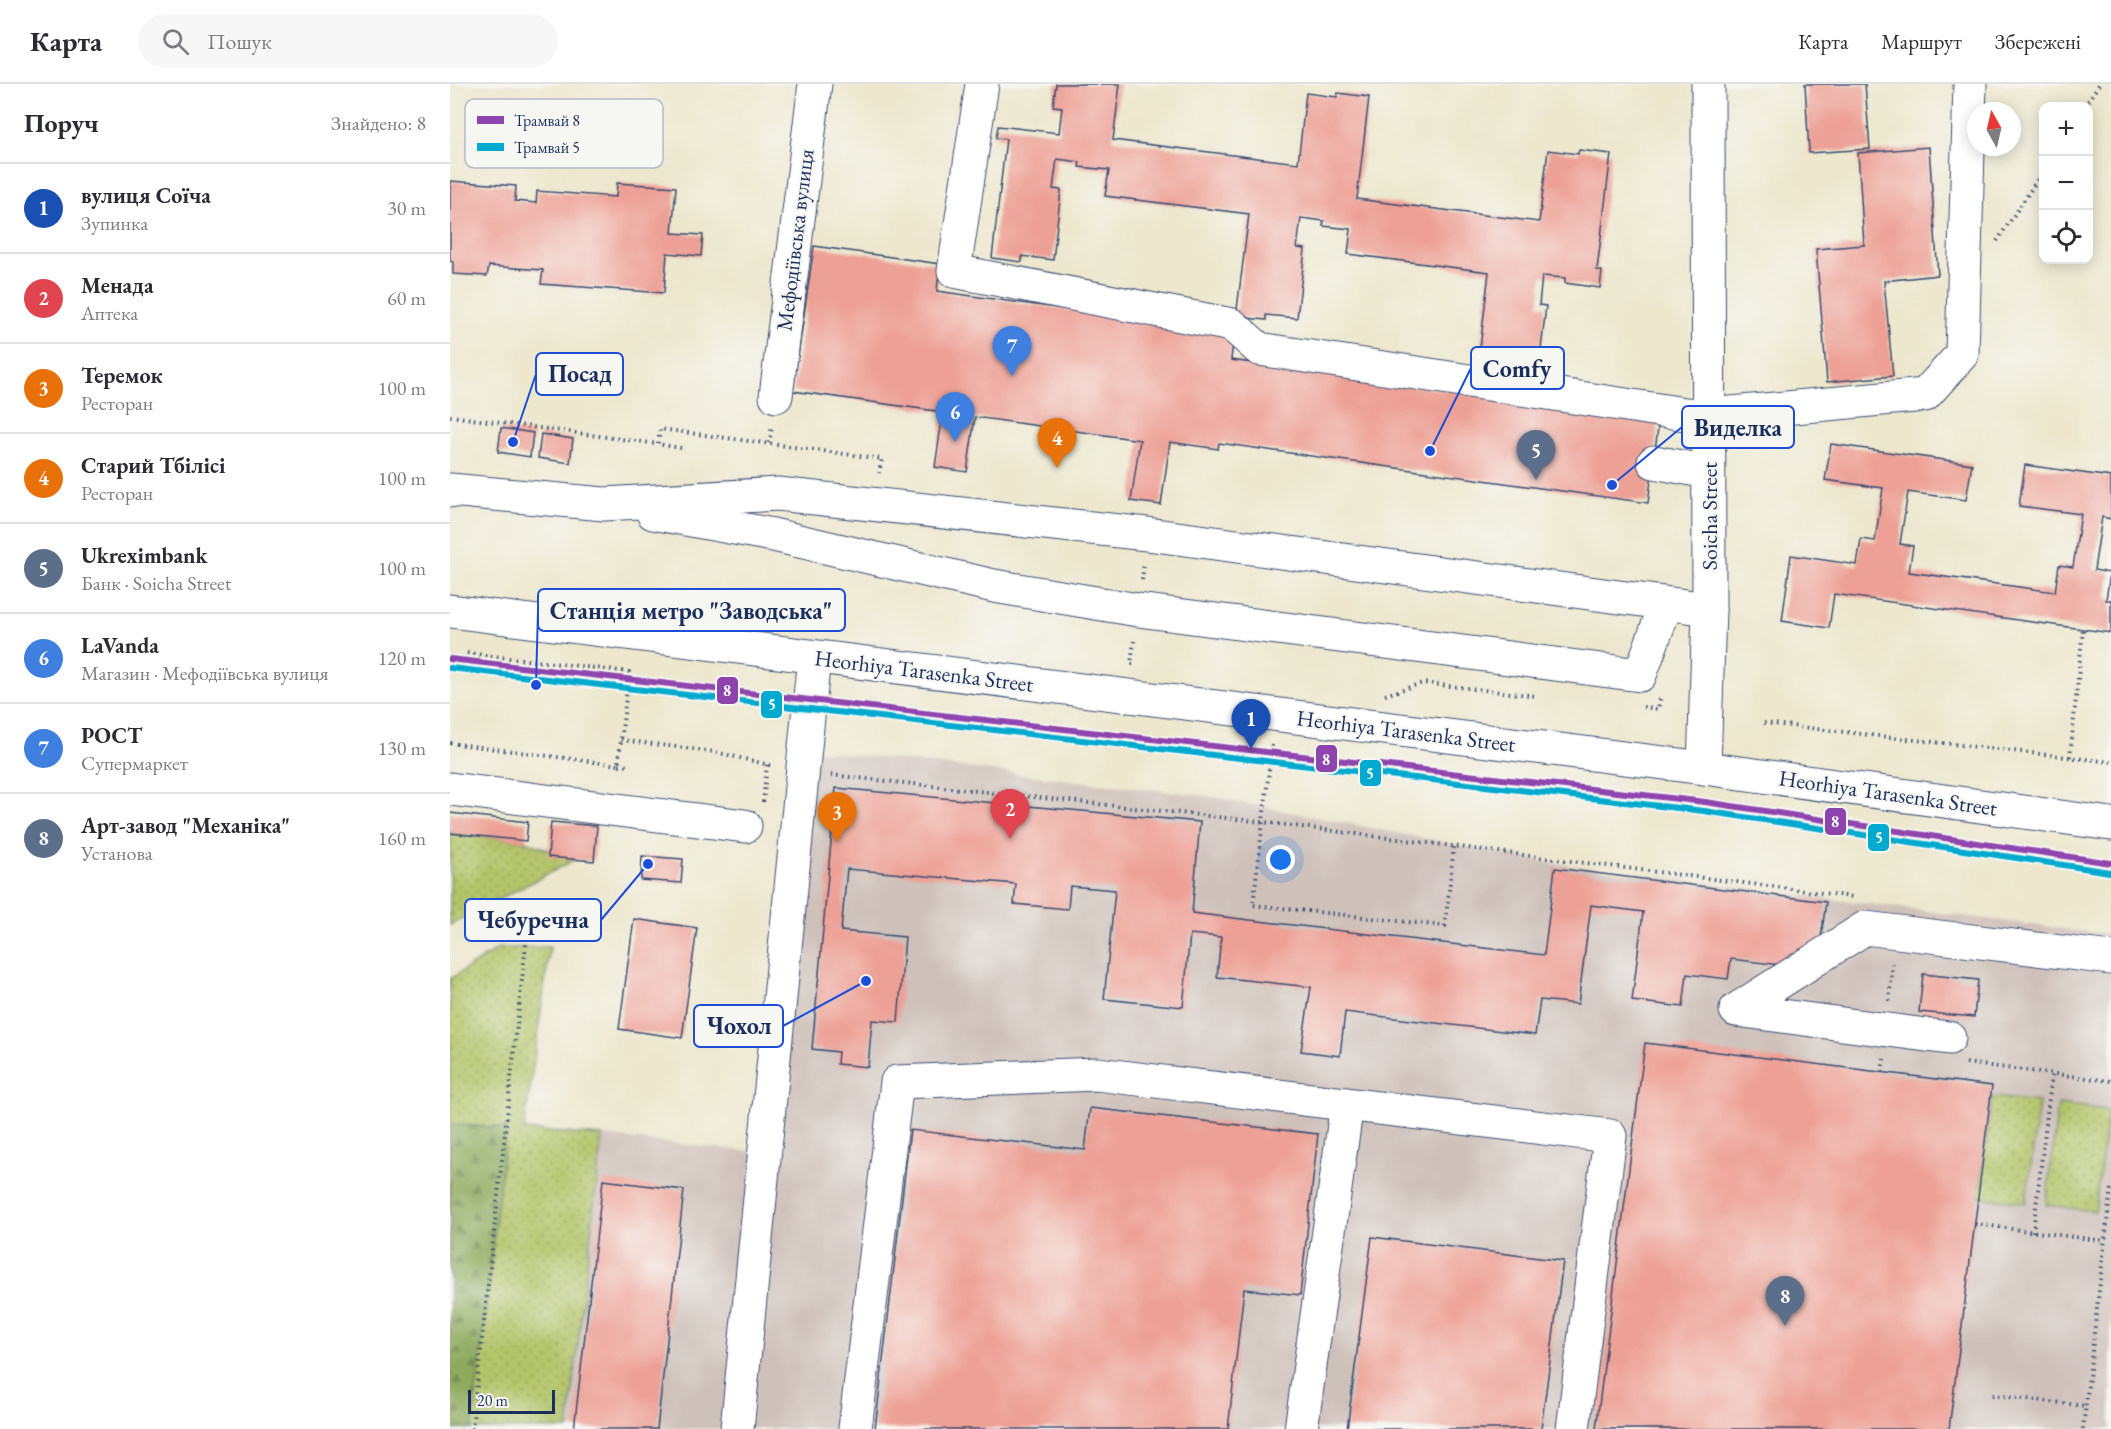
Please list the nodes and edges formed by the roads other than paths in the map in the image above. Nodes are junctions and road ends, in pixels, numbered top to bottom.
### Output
1 (814, 84) edge
2 (982, 84) edge
3 (1708, 84) edge
4 (1970, 84) edge
5 (776, 396) dead end
6 (1709, 415) junction
7 (1653, 462) dead end
8 (1708, 472) junction
9 (450, 490) edge
10 (604, 504) junction
11 (1666, 604) junction
12 (1709, 609) junction
13 (450, 611) edge
14 (814, 657) junction
15 (1704, 768) junction
16 (450, 789) edge
17 (2111, 824) edge
18 (745, 826) dead end
19 (2111, 958) edge
20 (1956, 1051) road end
21 (1347, 1104) junction
22 (737, 1429) edge
23 (855, 1429) edge
24 (1301, 1429) edge
25 (1573, 1429) edge

1 - 5 main road, Мефодіївська вулиця
2 - 6 main road
3 - 6 main road, Soicha Street
4 - 6 main road
6 - 8 main road, Soicha Street
7 - 8 main road
8 - 12 main road, Soicha Street
9 - 10 main road
10 - 11 main road
10 - 11 main road
11 - 12 main road
12 - 15 main road, Soicha Street
13 - 14 main road, Heorhiya Tarasenka Street
14 - 15 main road, Heorhiya Tarasenka Street
14 - 22 main road
15 - 17 main road, Heorhiya Tarasenka Street
16 - 18 main road
19 - 20 main road
21 - 23 main road
21 - 24 main road
21 - 25 main road

